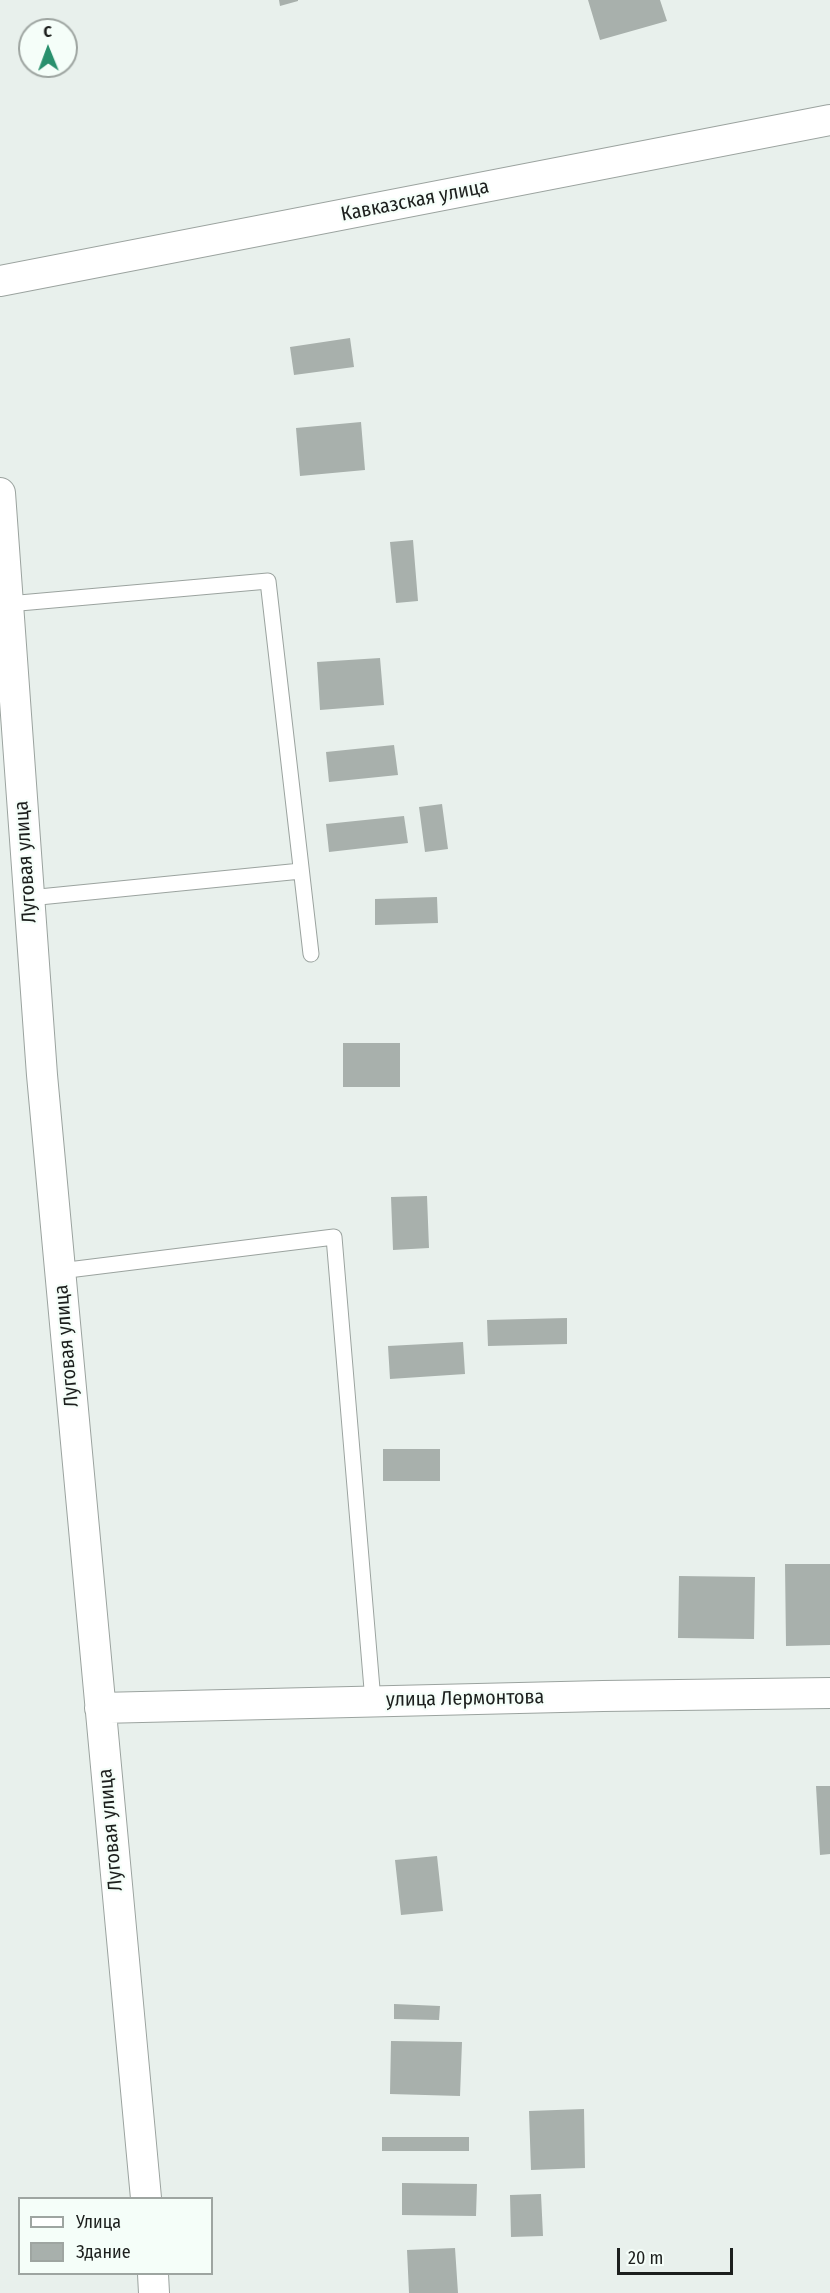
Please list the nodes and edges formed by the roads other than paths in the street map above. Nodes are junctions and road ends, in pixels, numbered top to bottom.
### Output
1 (830, 120) edge
2 (0, 282) edge
3 (0, 496) edge
4 (8, 603) junction
5 (301, 871) junction
6 (29, 898) junction
7 (311, 954) dead end
8 (60, 1270) junction
9 (830, 1693) edge
10 (373, 1701) junction
11 (100, 1708) junction
12 (146, 2197) edge
13 (153, 2275) edge
14 (154, 2293) edge

1 - 2 street, Кавказская улица
3 - 4 street, Луговая улица
4 - 5 lane
4 - 6 street, Луговая улица
5 - 6 lane
5 - 7 lane
6 - 8 street, Луговая улица
8 - 10 lane
8 - 11 street, Луговая улица
9 - 10 street, улица Лермонтова
10 - 11 street, улица Лермонтова
11 - 12 street, Луговая улица
13 - 14 street

